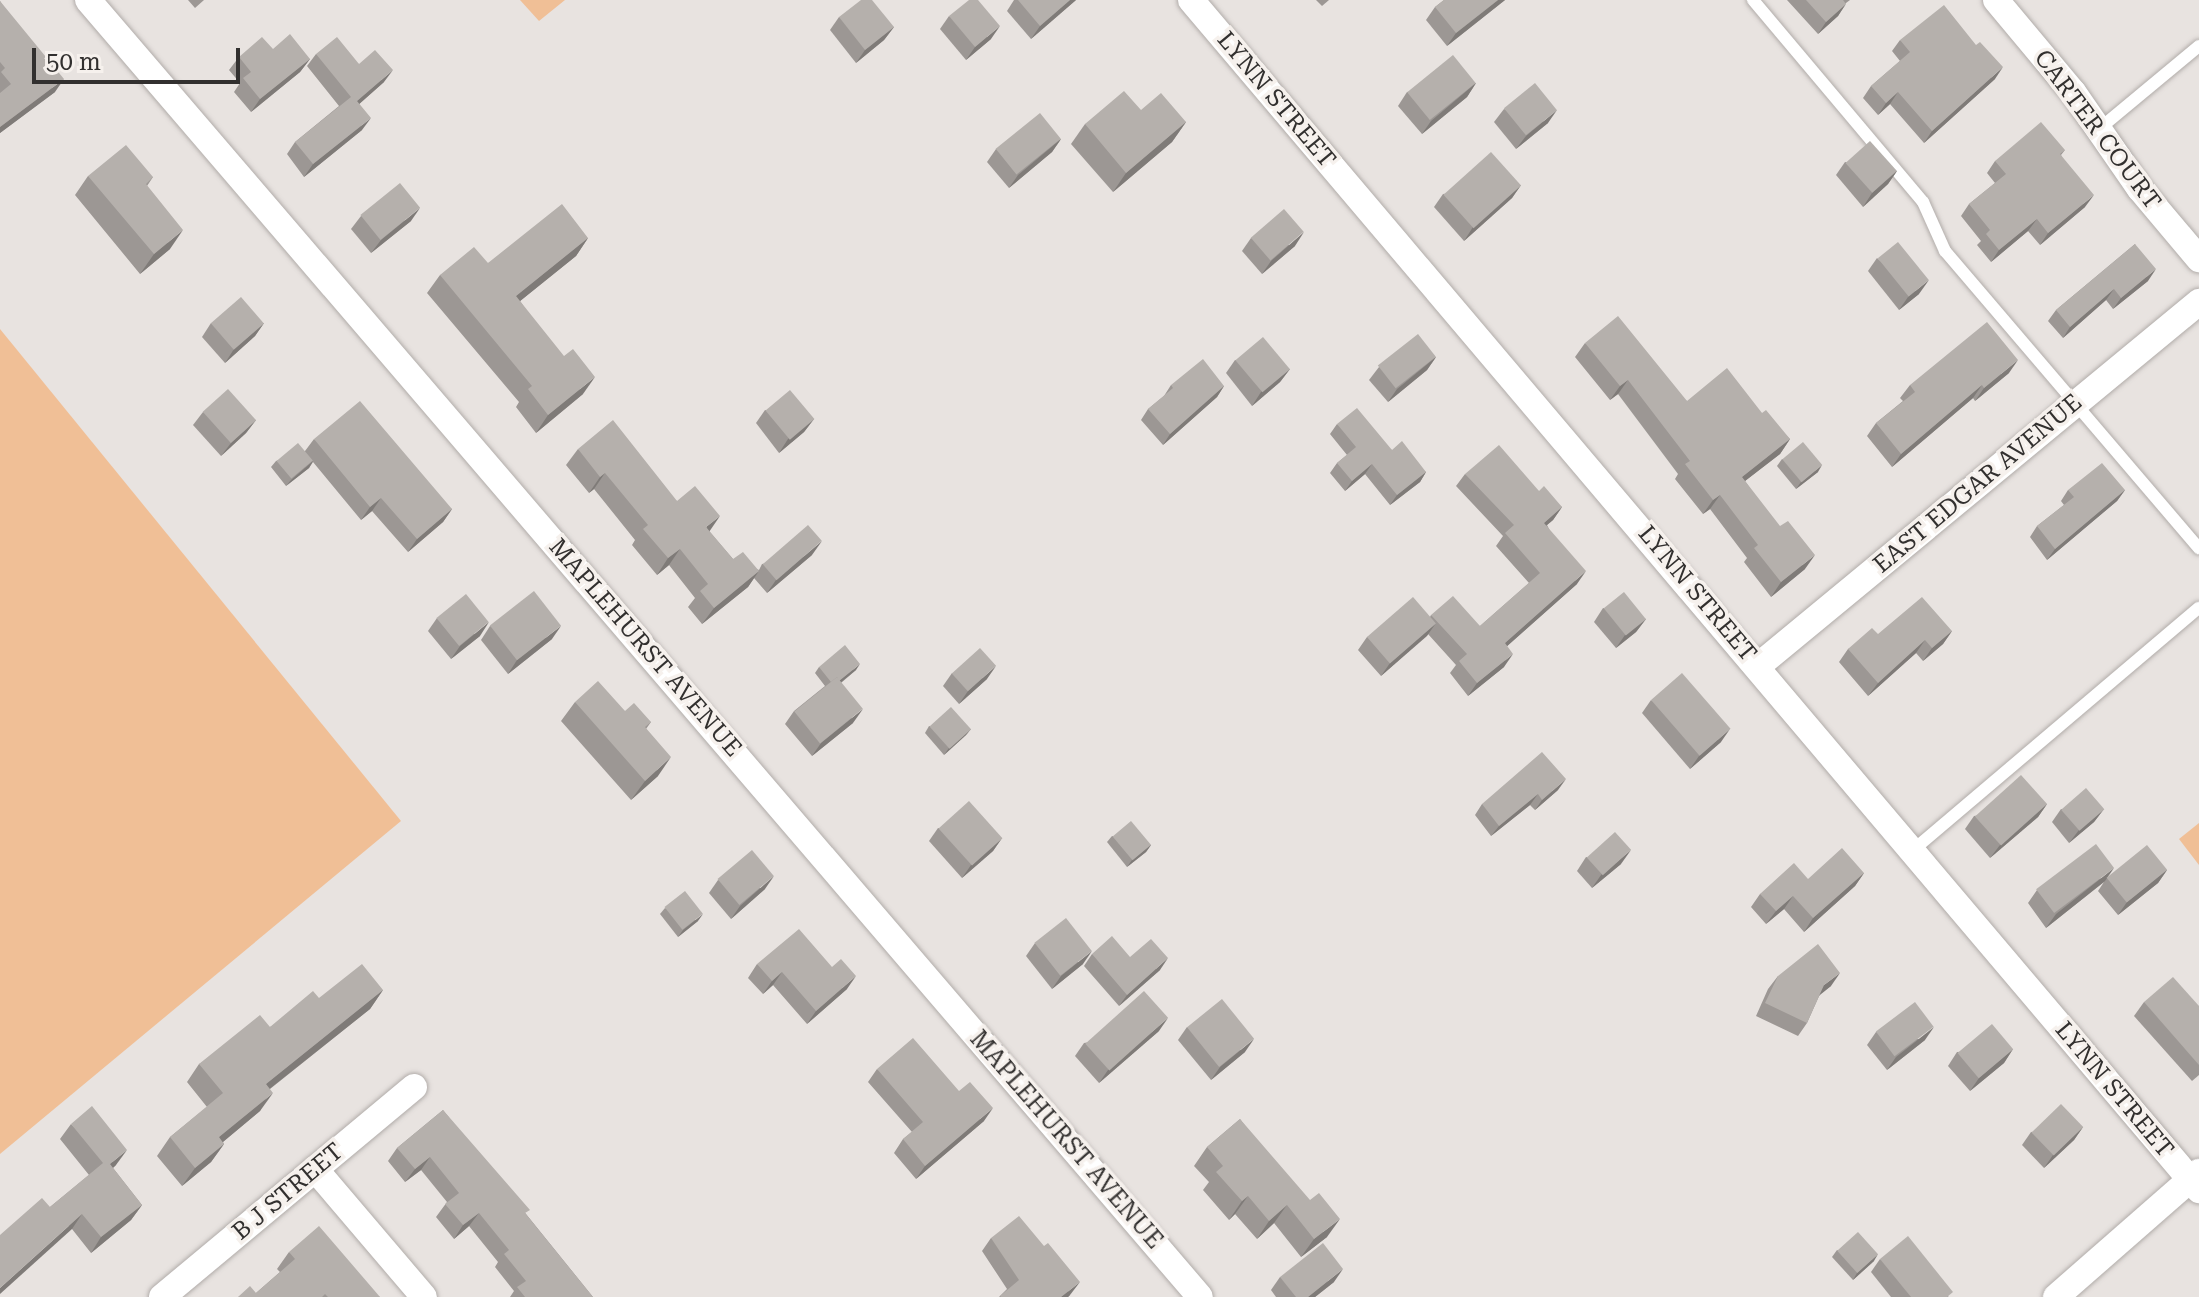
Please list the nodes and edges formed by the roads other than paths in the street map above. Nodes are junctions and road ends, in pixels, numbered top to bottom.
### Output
1 (88, 0) edge
2 (1191, 0) edge
3 (1753, 0) edge
4 (1996, 0) edge
5 (2199, 46) edge
6 (2099, 129) junction
7 (2199, 259) edge
8 (2199, 302) edge
9 (2074, 404) junction
10 (2199, 548) edge
11 (2199, 608) edge
12 (1758, 666) junction
13 (1912, 851) junction
14 (414, 1087) dead end
15 (315, 1169) junction
16 (2196, 1181) edge
17 (162, 1297) edge
18 (424, 1297) edge
19 (1200, 1297) edge
20 (2056, 1297) edge

1 - 19 street, MAPLEHURST AVENUE
2 - 12 street, LYNN STREET
3 - 9 lane
4 - 6 street, CARTER COURT
5 - 6 lane
6 - 7 street, CARTER COURT
8 - 9 street, EAST EDGAR AVENUE
9 - 10 lane
9 - 12 street, EAST EDGAR AVENUE
11 - 13 lane
12 - 13 street, LYNN STREET
13 - 16 street, LYNN STREET
14 - 15 street, B J STREET
15 - 17 street, B J STREET
15 - 18 street
16 - 20 street

